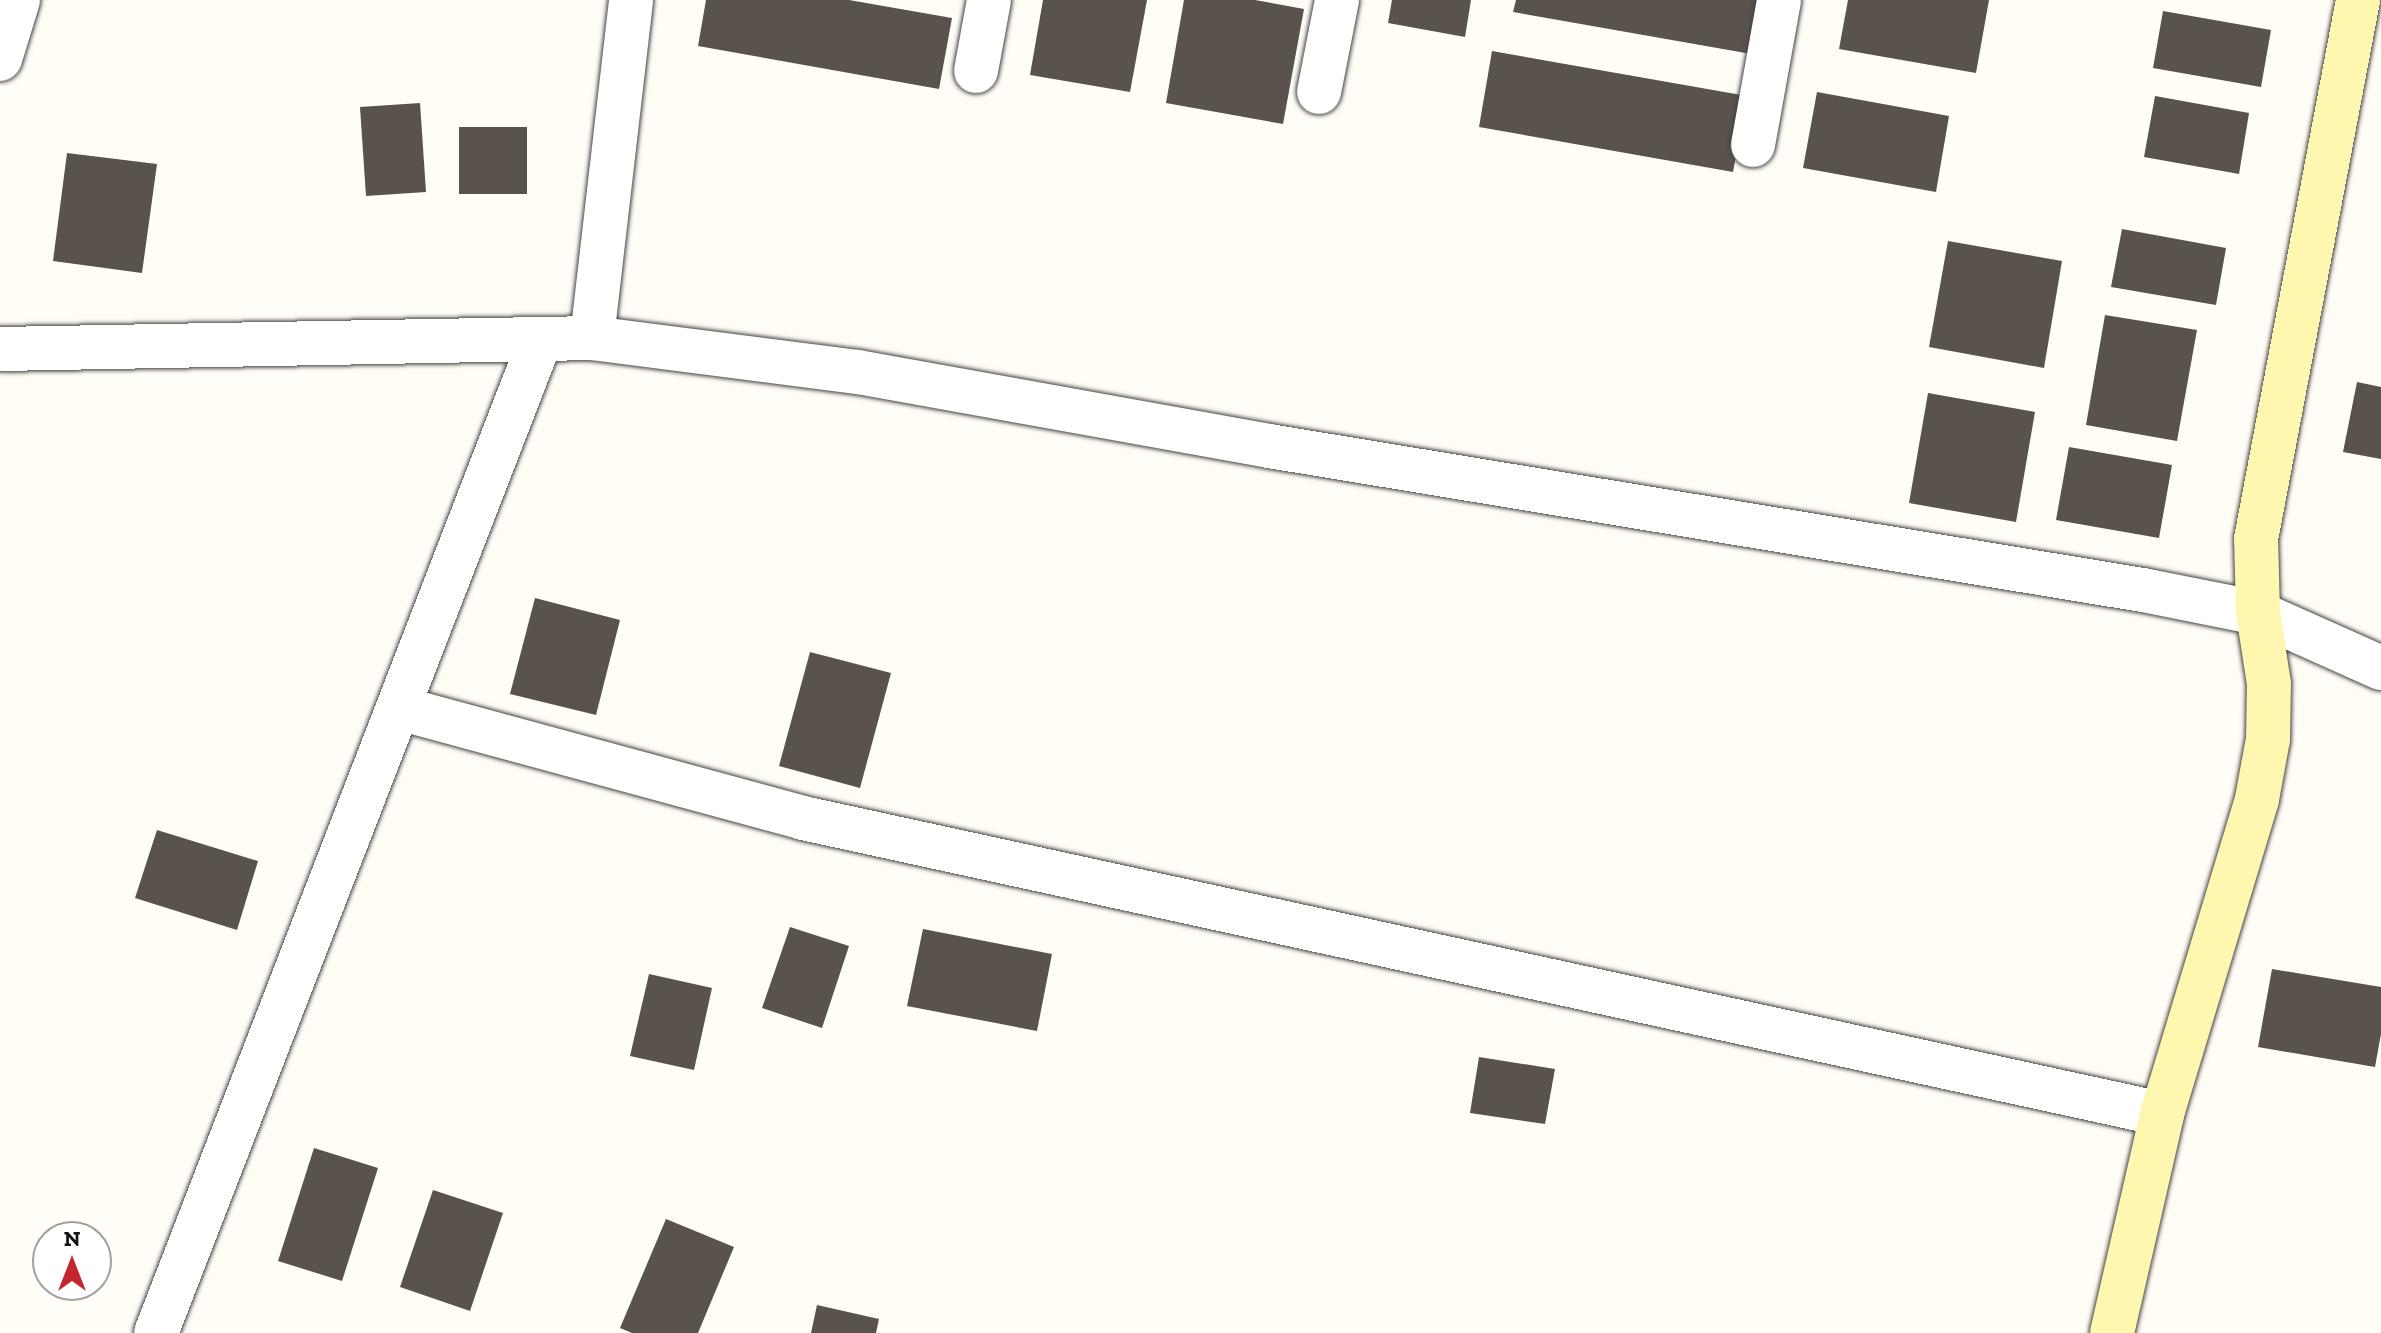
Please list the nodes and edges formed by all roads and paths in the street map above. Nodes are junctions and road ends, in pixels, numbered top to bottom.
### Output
1 (18, 0) edge
2 (631, 0) edge
3 (989, 0) edge
4 (1337, 0) edge
5 (1779, 0) edge
6 (2358, 0) edge
7 (0, 59) edge
8 (976, 71) dead end
9 (1319, 92) dead end
10 (1753, 145) dead end
11 (592, 338) junction
12 (540, 341) junction
13 (0, 349) edge
14 (2258, 613) junction
15 (2381, 668) edge
16 (399, 708) junction
17 (2162, 1114) junction
18 (156, 1333) edge
19 (2112, 1333) edge

1 - 7 street
2 - 11 street
3 - 8 street
4 - 9 street
5 - 10 street
6 - 14 main road
11 - 12 street
11 - 14 street
12 - 13 street
12 - 16 street
14 - 15 street
14 - 17 main road
16 - 17 street
16 - 18 street
17 - 19 main road

